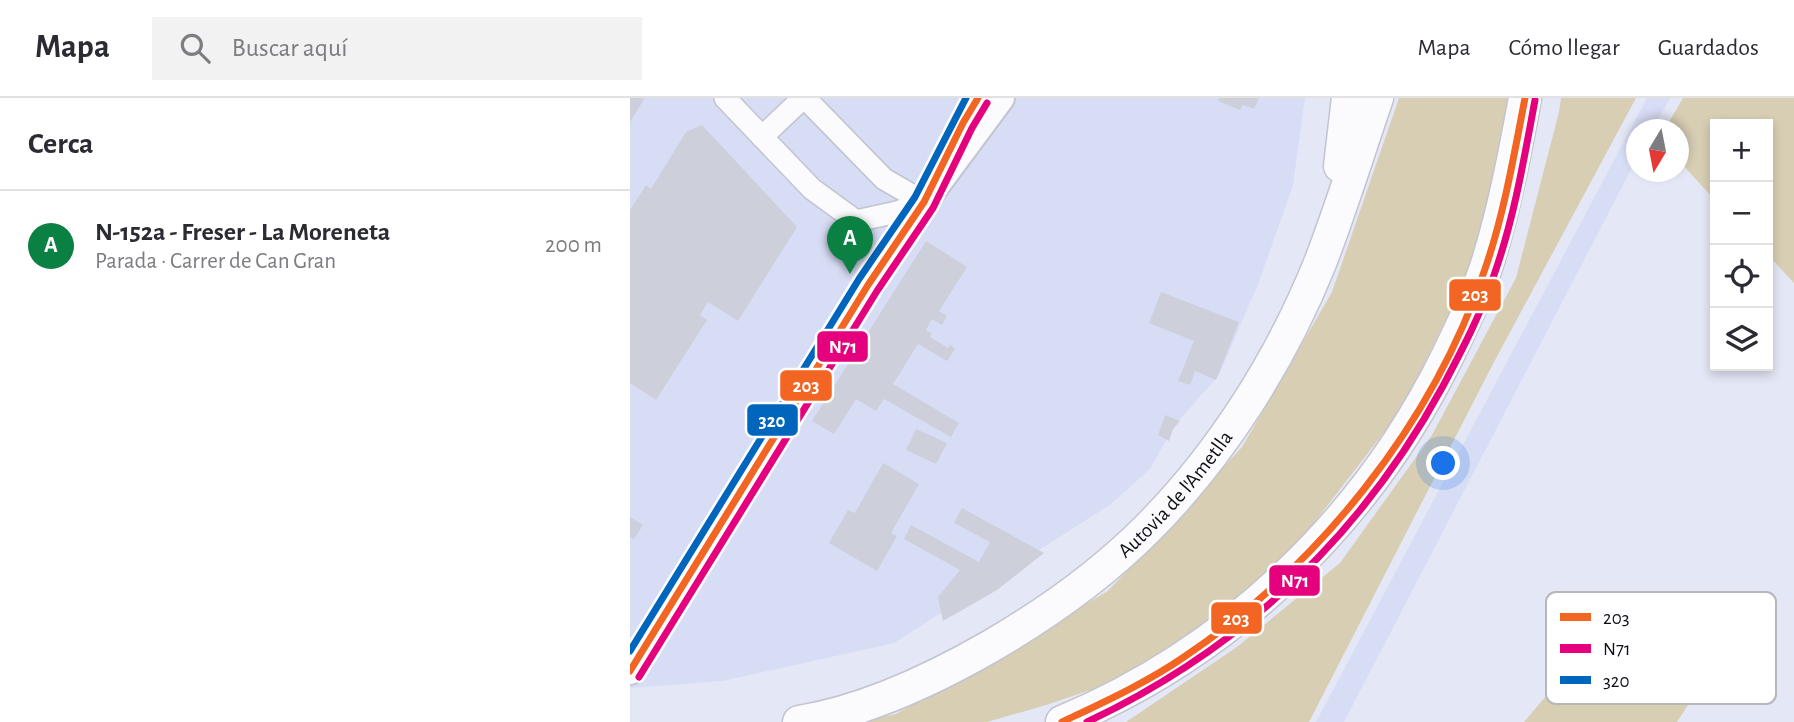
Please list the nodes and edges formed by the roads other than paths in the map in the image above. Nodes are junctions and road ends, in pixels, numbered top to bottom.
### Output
1 (725, 98) edge
2 (804, 98) edge
3 (978, 98) edge
4 (1001, 98) edge
5 (1348, 98) edge
6 (1377, 98) edge
7 (1525, 98) edge
8 (762, 137) junction
9 (924, 202) junction
10 (1333, 226) junction
11 (638, 648) edge
12 (630, 671) edge
13 (799, 722) edge
14 (1062, 722) edge

1 - 8 street
2 - 8 street
2 - 9 street
3 - 9 main road
4 - 9 main road
5 - 10 highway
6 - 10 highway, Autovia de l'Ametlla
7 - 14 highway
8 - 9 street
9 - 11 main road
10 - 13 highway, Autovia de l'Ametlla
11 - 12 main road

